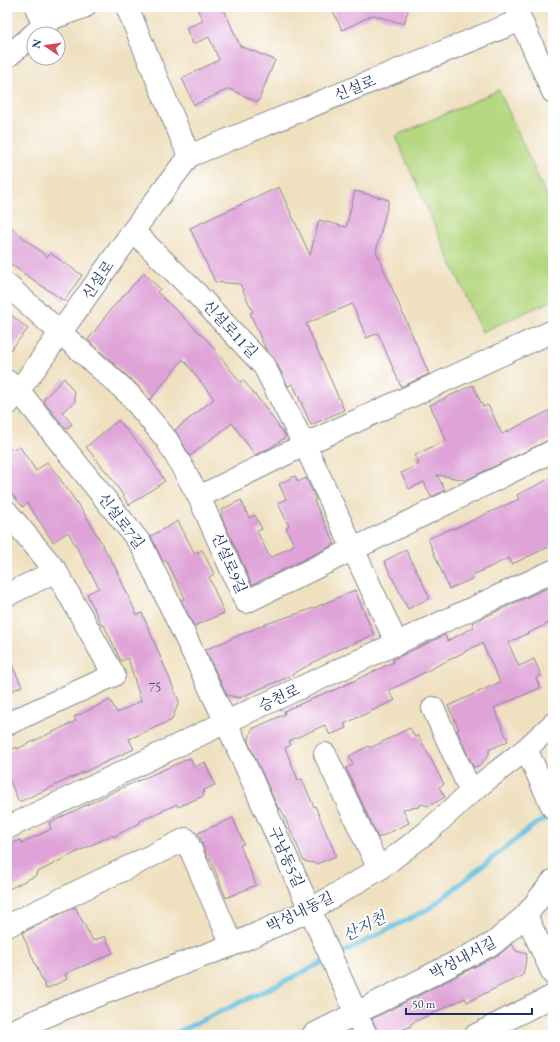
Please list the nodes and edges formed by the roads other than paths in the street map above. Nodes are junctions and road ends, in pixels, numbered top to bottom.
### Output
1 (84, 7) edge
2 (127, 7) edge
3 (518, 14) edge
4 (37, 25) edge
5 (7, 57) edge
6 (553, 92) edge
7 (189, 156) junction
8 (133, 231) junction
9 (7, 284) edge
10 (553, 331) edge
11 (61, 333) junction
12 (11, 392) edge
13 (304, 445) junction
14 (553, 451) edge
15 (199, 497) junction
16 (7, 512) edge
17 (353, 550) junction
18 (56, 570) junction
19 (553, 571) edge
20 (7, 595) edge
21 (397, 644) junction
22 (433, 708) dead end
23 (226, 722) junction
24 (7, 724) edge
25 (553, 724) edge
26 (526, 749) junction
27 (325, 754) dead end
28 (470, 792) junction
29 (553, 808) edge
30 (7, 828) edge
31 (379, 869) junction
32 (553, 881) edge
33 (526, 915) junction
34 (313, 917) junction
35 (7, 926) edge
36 (232, 944) junction
37 (553, 974) edge
38 (553, 996) edge
39 (355, 1013) junction
40 (7, 1033) edge
41 (314, 1035) edge
42 (366, 1035) edge
43 (476, 1035) edge

1 - 4 street
2 - 7 street
3 - 6 street
3 - 7 street, 신설로
4 - 5 street
7 - 8 street, 신설로
8 - 11 street, 신설로
8 - 13 street, 신설로11길
9 - 11 street, 신설로9길
10 - 13 street
11 - 12 street, 신설로
11 - 15 street, 신설로9길
12 - 23 street, 신설로7길
13 - 15 street
13 - 17 street, 신설로11길
14 - 17 street, 신설로9길
15 - 17 street, 신설로9길
16 - 18 street
17 - 21 street, 신설로11길
18 - 20 street
18 - 24 street
19 - 21 street, 승천로
21 - 23 street, 승천로
22 - 28 street
23 - 30 street, 승천로
23 - 34 street, 구남동5길
25 - 26 street, 박성내동길
26 - 28 street, 박성내동길
26 - 29 street
27 - 31 street
28 - 31 street, 박성내동길
31 - 34 street, 박성내동길
32 - 33 street, 박성내서길
33 - 37 street
33 - 39 street, 박성내서길
34 - 36 street, 박성내동길
34 - 39 street, 구남동5길
35 - 36 street
36 - 40 street, 박성내동길
38 - 43 street
39 - 41 street, 박성내서길
39 - 42 street, 구남동5길

